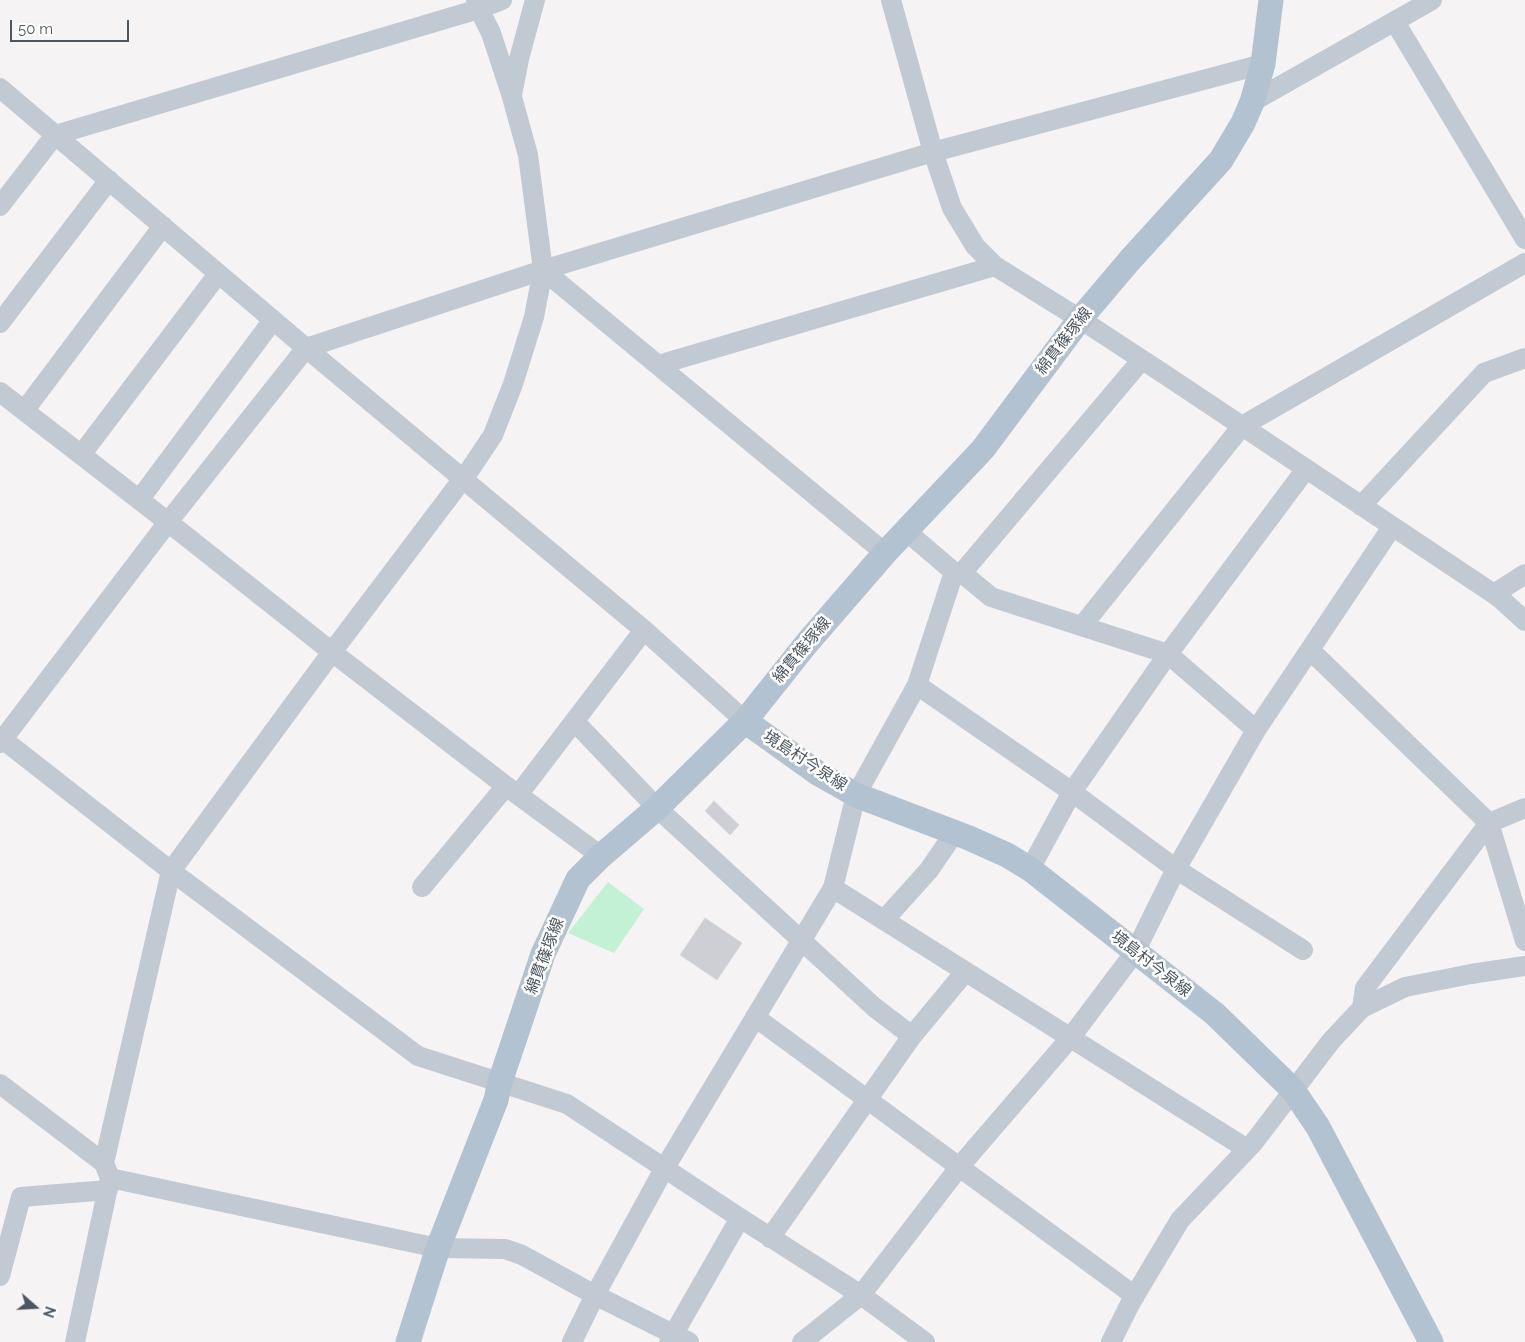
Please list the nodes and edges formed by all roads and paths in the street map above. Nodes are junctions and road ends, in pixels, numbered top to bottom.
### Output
1 (502, 0) edge
2 (535, 0) edge
3 (891, 0) edge
4 (1271, 0) edge
5 (1432, 0) edge
6 (478, 4) edge
7 (1395, 22) junction
8 (1263, 64) junction
9 (0, 88) edge
10 (512, 97) junction
11 (1252, 102) junction
12 (55, 135) junction
13 (933, 152) junction
14 (108, 180) junction
15 (0, 206) edge
16 (163, 226) junction
17 (1525, 239) edge
18 (1525, 263) edge
19 (994, 266) junction
20 (543, 270) junction
21 (218, 274) junction
22 (1080, 319) junction
23 (273, 320) junction
24 (0, 323) edge
25 (306, 348) junction
26 (1525, 358) edge
27 (1139, 363) dead end
28 (658, 365) junction
29 (0, 392) edge
30 (24, 411) junction
31 (1242, 426) junction
32 (80, 455) junction
33 (1306, 469) junction
34 (462, 479) junction
35 (139, 500) junction
36 (1361, 506) junction
37 (168, 522) junction
38 (1392, 527) junction
39 (906, 531) junction
40 (885, 553) junction
41 (958, 572) junction
42 (1525, 574) edge
43 (1498, 597) junction
44 (1525, 622) edge
45 (1082, 626) junction
46 (644, 630) junction
47 (1310, 650) junction
48 (332, 652) junction
49 (1168, 654) junction
50 (917, 685) junction
51 (745, 721) junction
52 (574, 722) junction
53 (1256, 730) junction
54 (1, 740) edge
55 (512, 791) junction
56 (1072, 792) junction
57 (856, 795) junction
58 (657, 808) junction
59 (1525, 808) edge
60 (1489, 823) junction
61 (955, 832) junction
62 (601, 856) junction
63 (1030, 869) junction
64 (1176, 869) junction
65 (171, 871) junction
66 (422, 887) dead end
67 (833, 888) junction
68 (884, 920) junction
69 (801, 941) junction
70 (1525, 941) edge
71 (1303, 950) dead end
72 (1135, 952) junction
73 (1525, 966) edge
74 (965, 972) junction
75 (1362, 1008) junction
76 (756, 1017) junction
77 (912, 1036) junction
78 (1071, 1037) junction
79 (500, 1082) junction
80 (0, 1084) edge
81 (1293, 1090) junction
82 (868, 1100) junction
83 (1247, 1149) junction
84 (960, 1166) junction
85 (664, 1169) junction
86 (108, 1177) junction
87 (740, 1218) junction
88 (770, 1238) junction
89 (438, 1248) junction
90 (0, 1276) edge
91 (595, 1295) junction
92 (861, 1295) junction
93 (1135, 1296) junction
94 (677, 1339) edge
95 (75, 1342) edge
96 (408, 1342) edge
97 (572, 1342) edge
98 (802, 1342) edge
99 (925, 1342) edge
100 (1111, 1342) edge
101 (1431, 1342) edge

1 - 6 street
2 - 10 street
3 - 13 street
4 - 8 main road, 綿貫篠塚線
5 - 7 street
6 - 10 street
6 - 12 street
7 - 11 street
7 - 17 street
8 - 11 main road, 綿貫篠塚線
8 - 13 street
9 - 12 street
10 - 20 street
11 - 22 main road, 綿貫篠塚線
12 - 14 street
12 - 15 street
13 - 19 street
13 - 20 street
14 - 16 street
14 - 24 street
16 - 21 street
16 - 30 street
18 - 31 street
19 - 22 street
19 - 28 street
20 - 25 street
20 - 28 street
20 - 34 street
21 - 23 street
21 - 32 street
22 - 31 street
22 - 39 main road, 綿貫篠塚線
23 - 25 street
23 - 35 street
25 - 34 street
25 - 37 street
26 - 36 street
27 - 41 street
28 - 40 street
29 - 30 street
30 - 32 street
31 - 33 street
31 - 45 street
32 - 35 street
33 - 36 street
33 - 49 street
34 - 46 street
34 - 48 street
35 - 37 street
36 - 38 street
37 - 48 street
37 - 54 street
38 - 43 street
38 - 47 street
39 - 40 main road, 綿貫篠塚線
39 - 41 street
40 - 51 main road, 綿貫篠塚線
41 - 45 street
41 - 50 street
42 - 43 street
43 - 44 street
45 - 49 street
46 - 51 street
46 - 52 street
47 - 53 street
47 - 60 street
48 - 55 street
48 - 65 street
49 - 53 street
49 - 56 street
50 - 56 street
50 - 57 street
51 - 57 main road, 境島村今泉線
51 - 58 main road, 綿貫篠塚線
52 - 55 street
52 - 58 street
53 - 64 street
54 - 65 street
55 - 62 street
55 - 66 street
56 - 63 street
56 - 64 street
57 - 61 main road, 境島村今泉線
57 - 67 street
58 - 62 main road, 綿貫篠塚線
58 - 69 street
59 - 60 street
60 - 70 street
60 - 75 street
61 - 63 main road, 境島村今泉線
61 - 68 street
62 - 79 main road, 綿貫篠塚線
63 - 72 main road, 境島村今泉線
64 - 71 street
64 - 72 street
65 - 79 street
65 - 86 street
67 - 68 street
67 - 69 street
68 - 74 street
69 - 76 street
69 - 77 street
72 - 78 street
72 - 81 main road, 境島村今泉線
73 - 75 street
74 - 77 street
74 - 78 street
75 - 81 street
76 - 82 street
76 - 85 street
77 - 82 street
78 - 83 street
78 - 84 street
79 - 85 street
79 - 89 main road, 綿貫篠塚線
80 - 86 street
81 - 83 street
81 - 101 main road, 境島村今泉線
82 - 84 street
82 - 88 street
83 - 93 street
84 - 92 street
84 - 93 street
85 - 87 street
85 - 91 street
86 - 89 street
86 - 90 street
86 - 95 street
87 - 88 street
87 - 94 street
88 - 92 street
89 - 91 street
89 - 96 main road, 綿貫篠塚線
91 - 94 street
91 - 97 street
92 - 98 street
92 - 99 street
93 - 100 street

